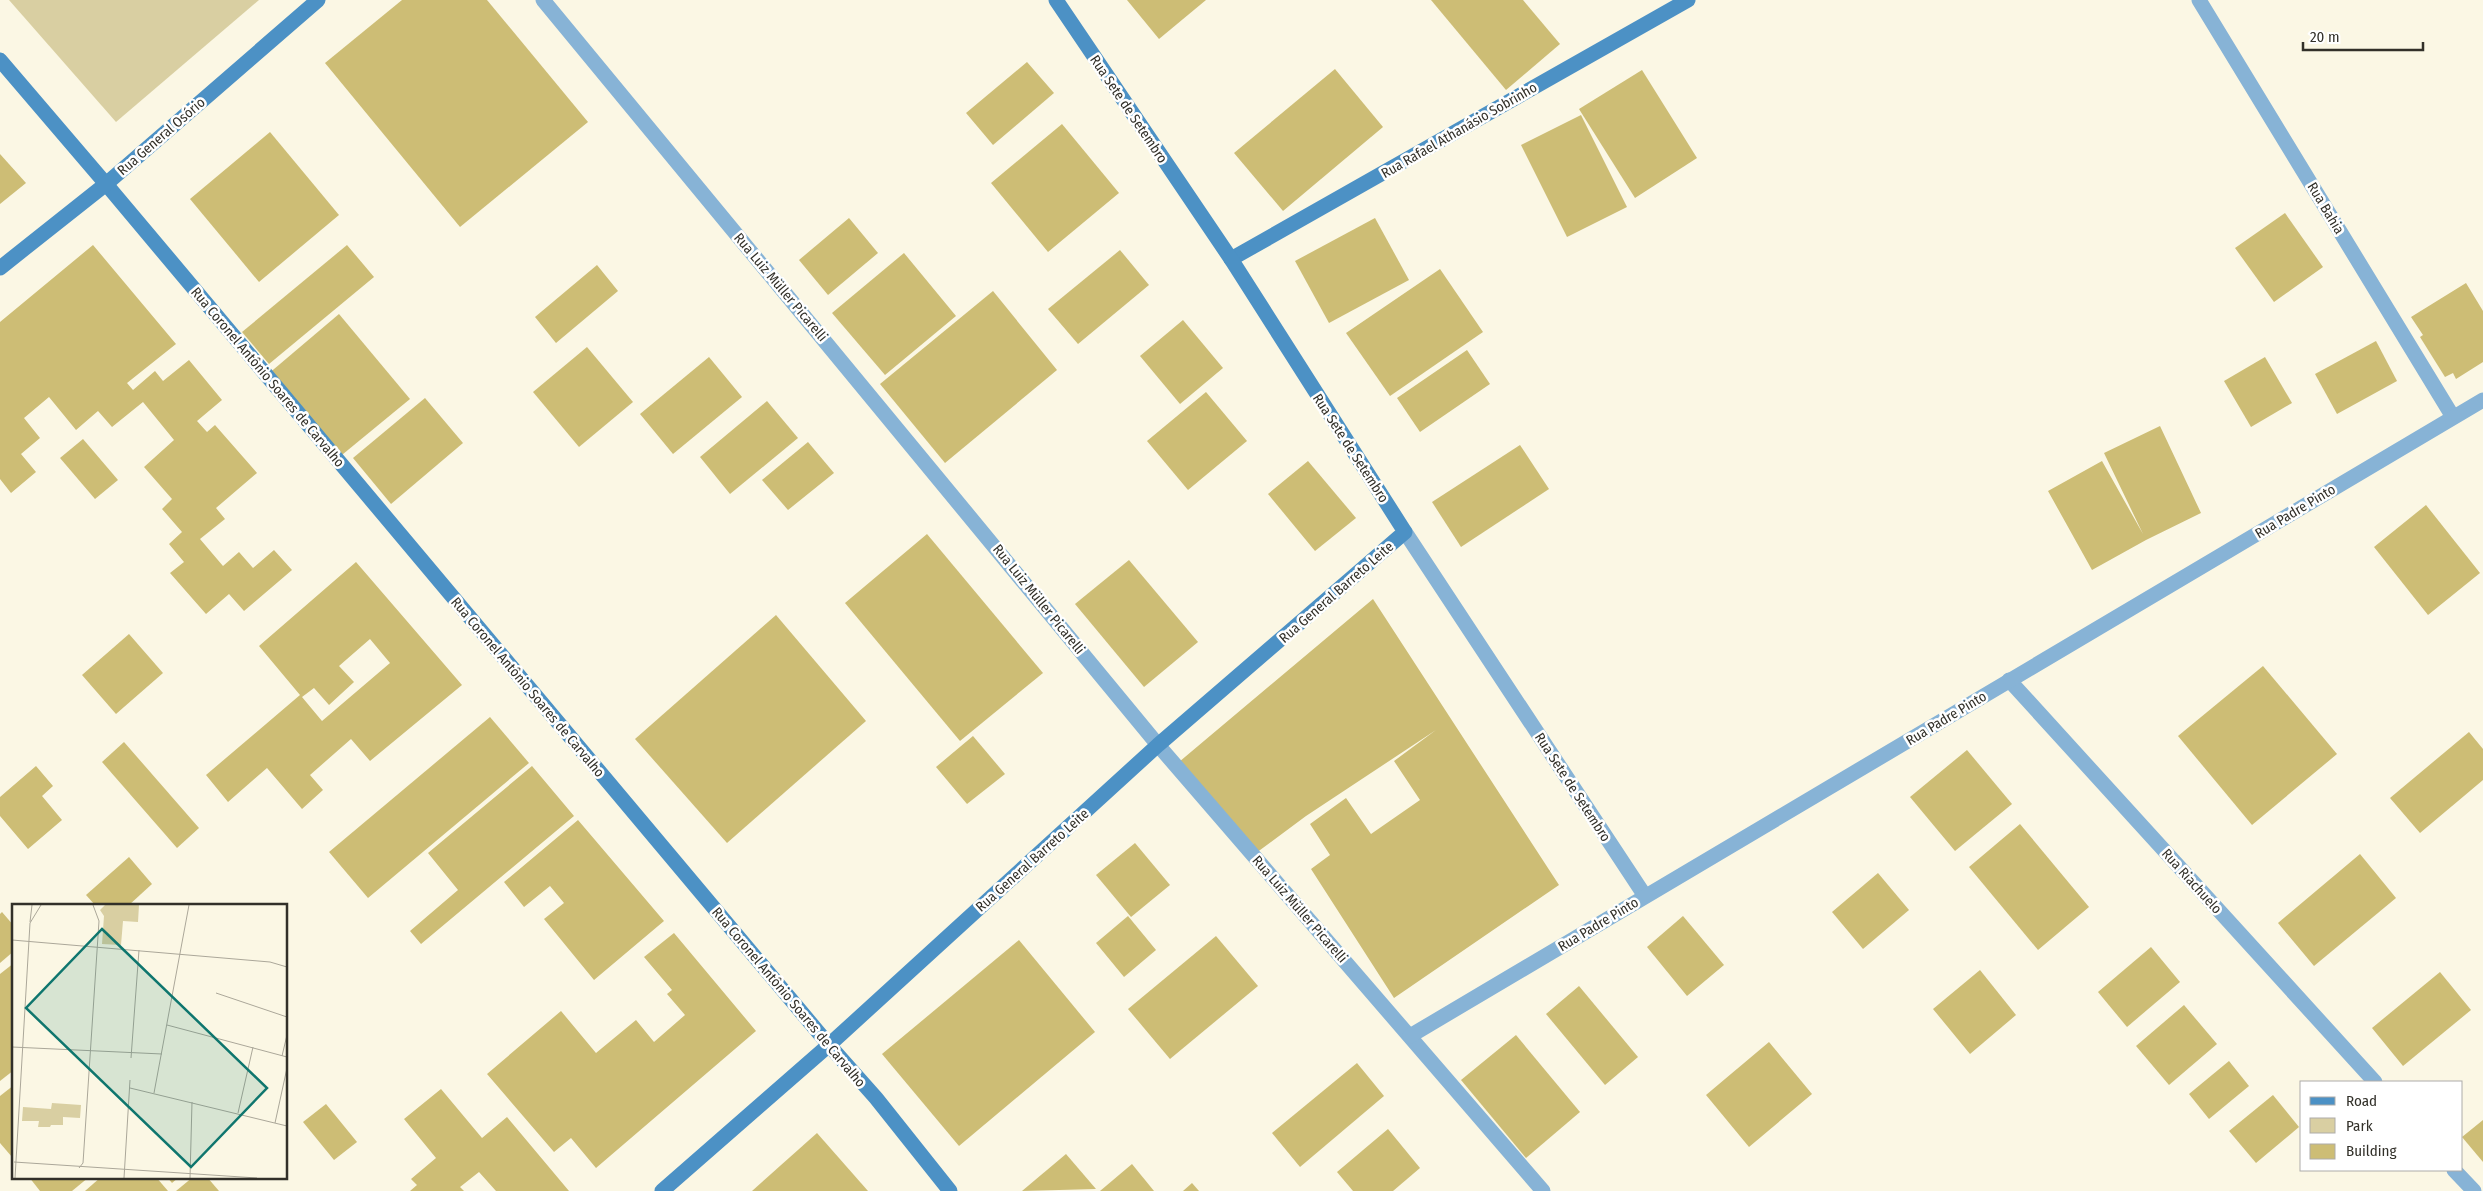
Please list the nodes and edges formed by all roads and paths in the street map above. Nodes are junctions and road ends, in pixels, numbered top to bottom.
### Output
1 (318, 0) edge
2 (544, 0) edge
3 (1056, 0) edge
4 (1688, 0) edge
5 (2199, 0) edge
6 (0, 60) edge
7 (106, 184) junction
8 (1231, 259) junction
9 (0, 268) edge
10 (2483, 400) edge
11 (2453, 417) junction
12 (1406, 532) junction
13 (2009, 680) junction
14 (1158, 744) junction
15 (1645, 896) junction
16 (1410, 1036) junction
17 (829, 1045) junction
18 (2374, 1081) edge
19 (2455, 1171) edge
20 (662, 1191) edge
21 (950, 1191) edge
22 (1543, 1191) edge
23 (2474, 1191) edge

1 - 7 street, Rua General Osório
2 - 14 street, Rua Luiz Müller Picarelli
3 - 8 street, Rua Sete de Setembro
4 - 8 street, Rua Rafael Athanásio Sobrinho
5 - 11 street, Rua Bahia
6 - 7 street, Rua Coronel Antônio Soares de Carvalho
7 - 9 street, Rua General Osório
7 - 17 street, Rua Coronel Antônio Soares de Carvalho
8 - 12 street, Rua Sete de Setembro
10 - 11 street, Rua Padre Pinto
11 - 13 street, Rua Padre Pinto
12 - 14 street, Rua General Barreto Leite
12 - 15 street, Rua Sete de Setembro
13 - 15 street, Rua Padre Pinto
13 - 18 street, Rua Riachuelo
14 - 16 street, Rua Luiz Müller Picarelli
14 - 17 street, Rua General Barreto Leite
15 - 16 street, Rua Padre Pinto
16 - 22 street, Rua Luiz Müller Picarelli
17 - 20 street, Rua General Barreto Leite
17 - 21 street, Rua Coronel Antônio Soares de Carvalho
19 - 23 street

